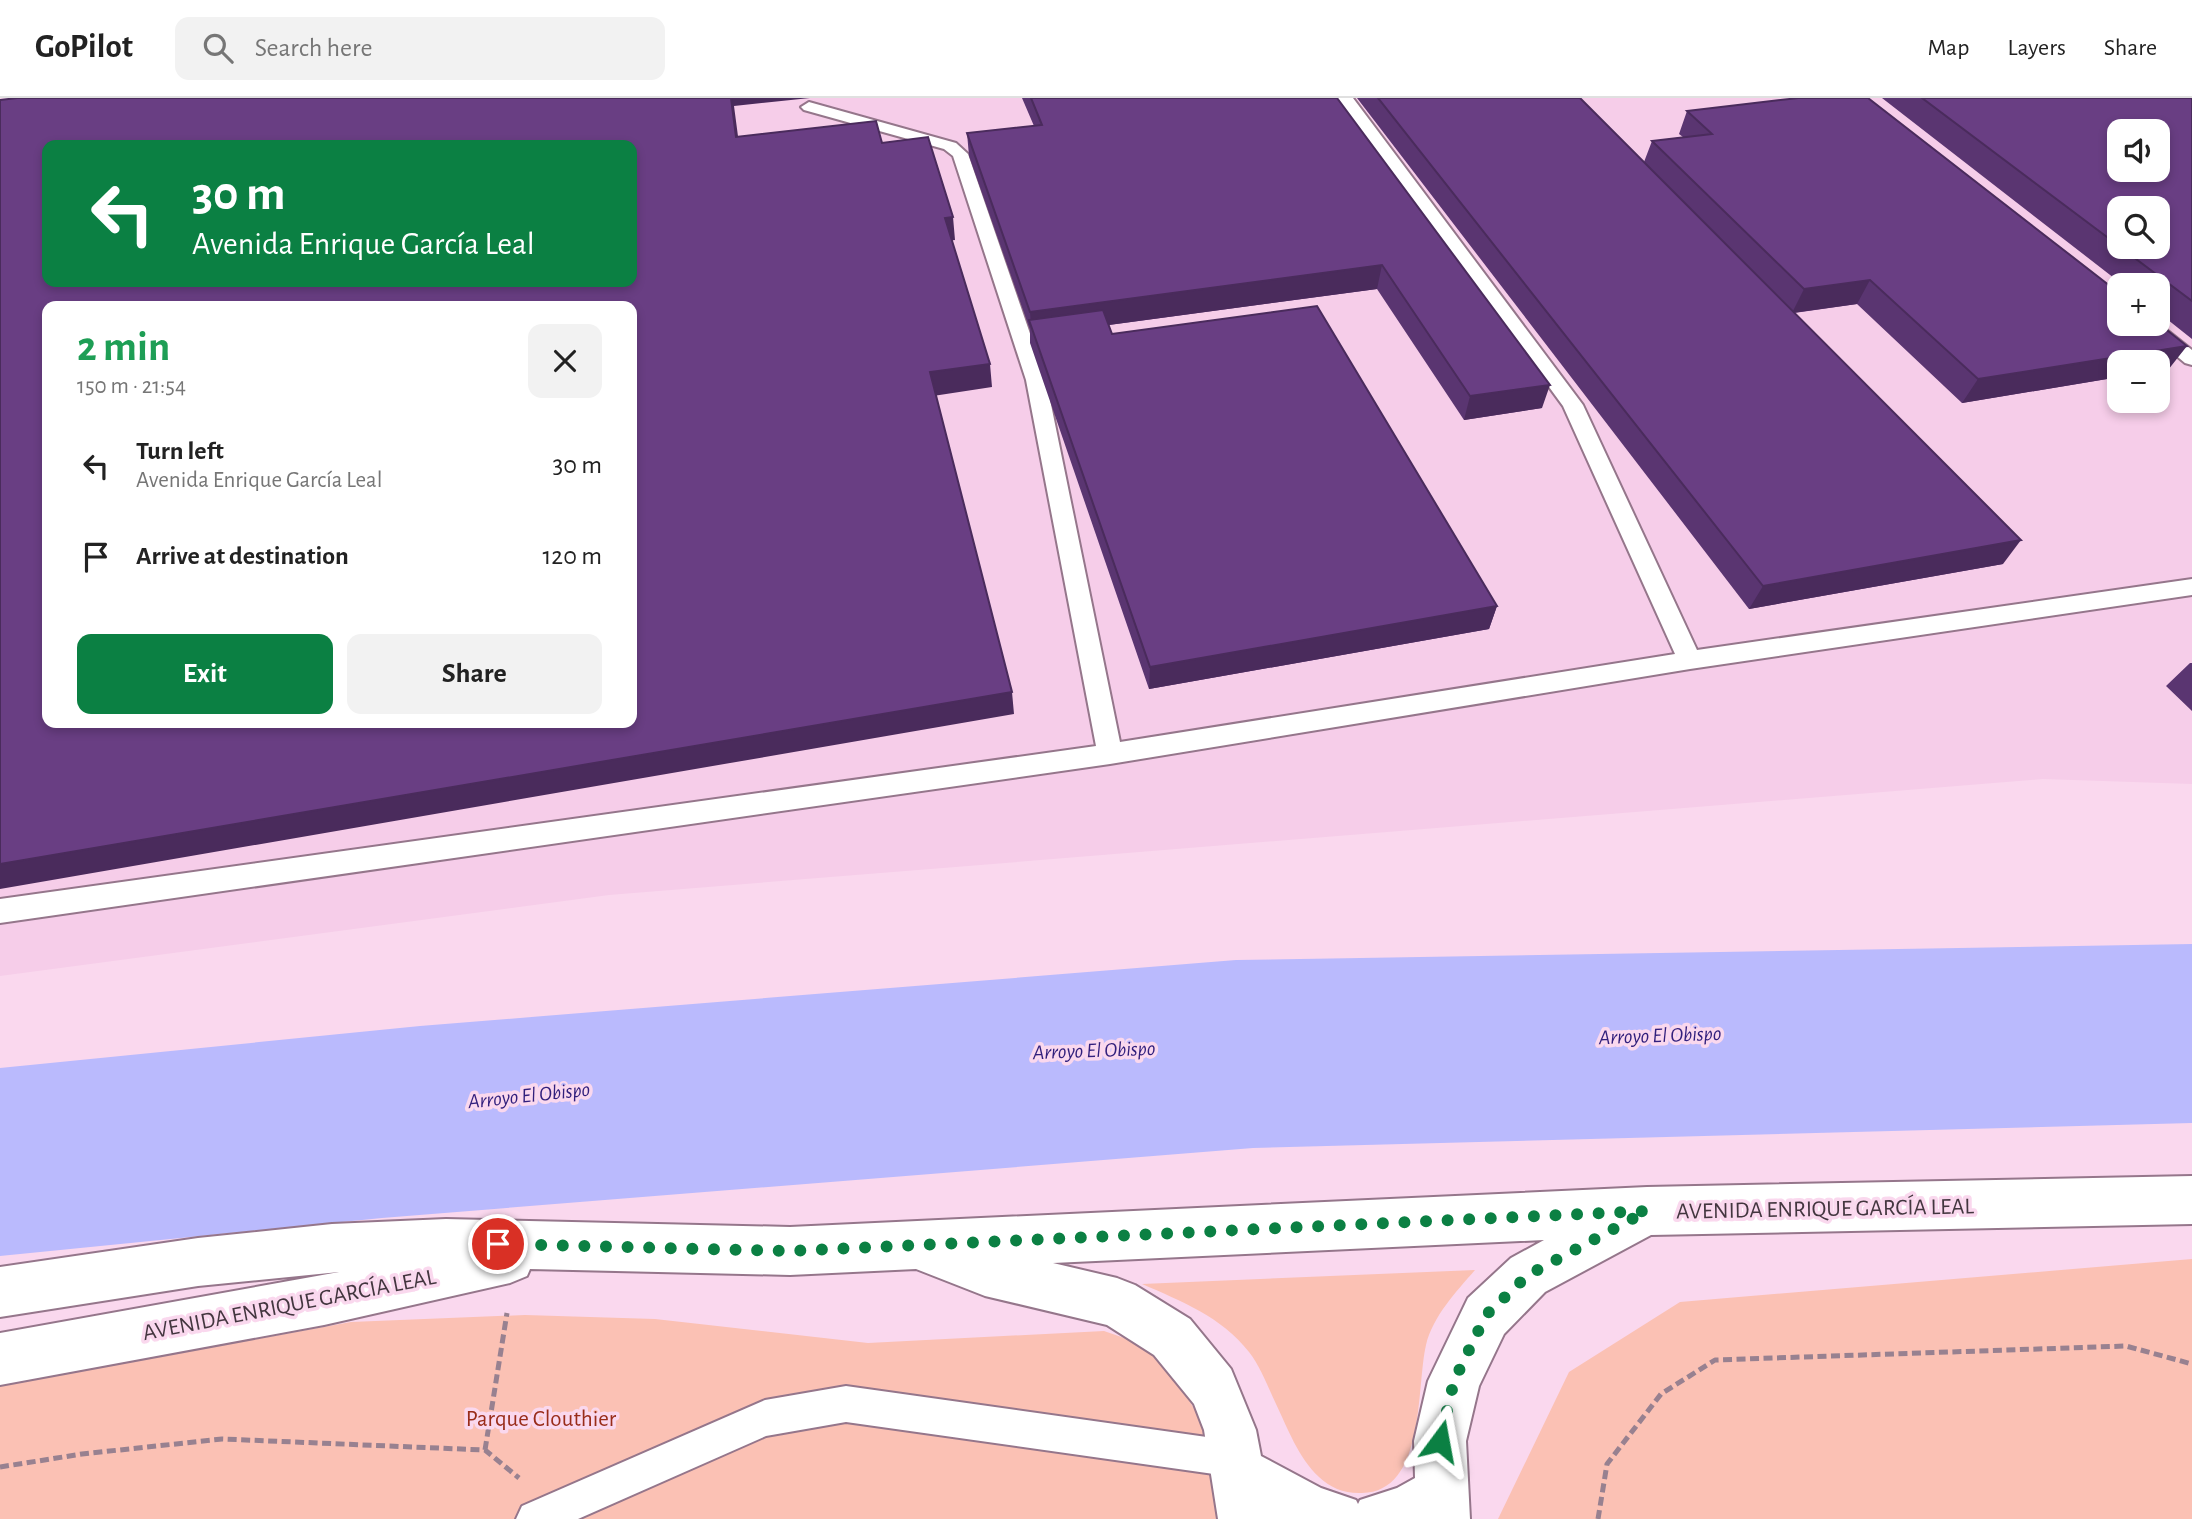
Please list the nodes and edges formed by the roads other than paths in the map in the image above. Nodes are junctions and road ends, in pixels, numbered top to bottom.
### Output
1 (1345, 98) edge
2 (809, 107) dead end
3 (2162, 336) edge
4 (2192, 359) edge
5 (2192, 587) edge
6 (1690, 660) junction
7 (1110, 754) junction
8 (0, 911) edge
9 (2192, 1199) edge
10 (1647, 1211) junction
11 (577, 1245) junction
12 (914, 1245) junction
13 (0, 1292) edge
14 (0, 1359) edge
15 (1239, 1484) edge
16 (1442, 1505) edge
17 (546, 1514) edge
18 (1338, 1519) edge
19 (1380, 1519) edge

1 - 6 lane
2 - 7 lane
3 - 4 lane
5 - 6 lane
6 - 7 lane
7 - 8 lane
9 - 10 street, AVENIDA ENRIQUE GARCÍA LEAL
10 - 12 street, AVENIDA ENRIQUE GARCÍA LEAL
10 - 16 street
11 - 12 street, AVENIDA ENRIQUE GARCÍA LEAL
11 - 13 street, AVENIDA ENRIQUE GARCÍA LEAL
11 - 14 street, AVENIDA ENRIQUE GARCÍA LEAL
12 - 15 street
15 - 17 lane
15 - 18 street
16 - 19 street

